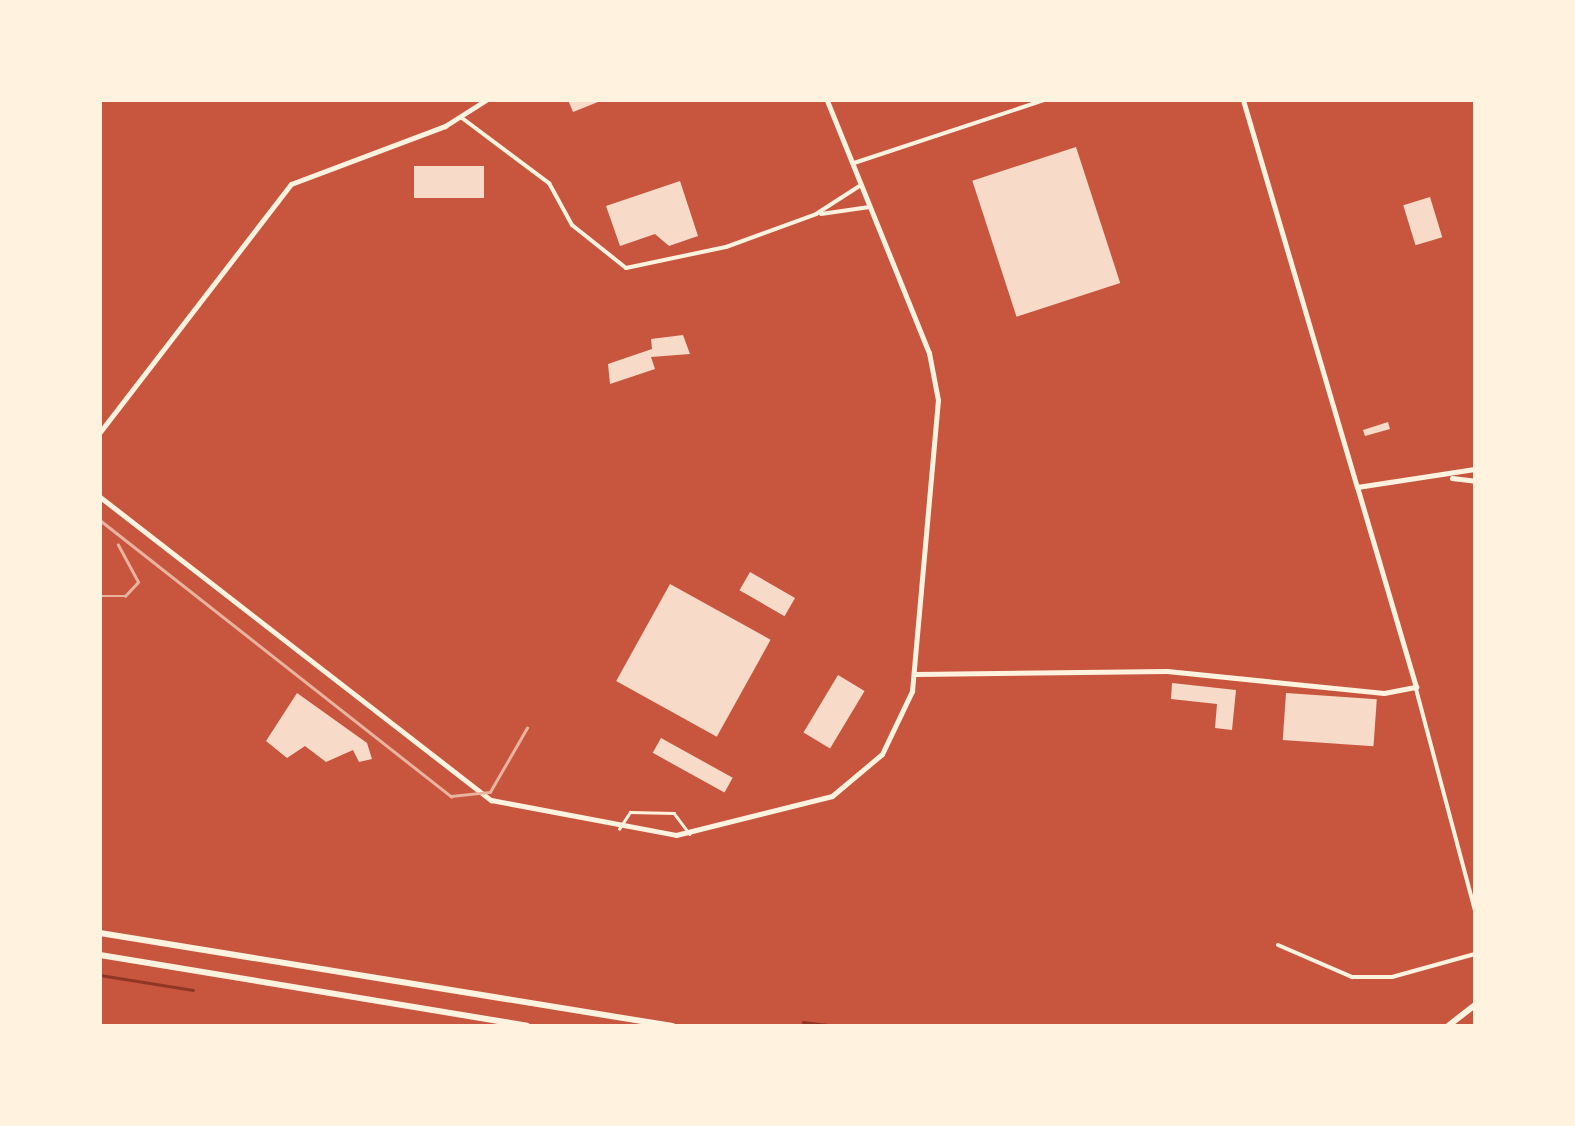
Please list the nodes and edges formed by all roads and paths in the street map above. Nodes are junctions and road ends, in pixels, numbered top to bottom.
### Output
1 (486, 100) edge
2 (827, 100) edge
3 (1044, 100) edge
4 (1243, 100) edge
5 (462, 118) junction
6 (852, 164) junction
7 (861, 185) junction
8 (870, 207) junction
9 (816, 214) junction
10 (100, 432) edge
11 (1475, 468) edge
12 (1444, 478) junction
13 (1475, 481) edge
14 (1357, 487) junction
15 (101, 498) edge
16 (916, 674) junction
17 (1416, 687) junction
18 (619, 829) junction
19 (690, 834) junction
20 (1475, 911) edge
21 (100, 932) edge
22 (1278, 946) dead end
23 (1475, 954) edge
24 (100, 955) edge
25 (1475, 1005) edge
26 (527, 1026) edge
27 (672, 1026) edge
28 (1448, 1026) edge

1 - 5 street
2 - 6 street
3 - 6 street
4 - 14 street
5 - 9 street
5 - 10 street
6 - 7 street
7 - 8 street
7 - 9 street
8 - 9 street
8 - 16 street
11 - 12 street
12 - 13 street
12 - 14 street
14 - 17 street
15 - 18 street
16 - 17 street
16 - 19 street
17 - 20 street
18 - 19 street
18 - 19 lane
21 - 27 main road
22 - 23 street
24 - 26 main road
25 - 28 main road

